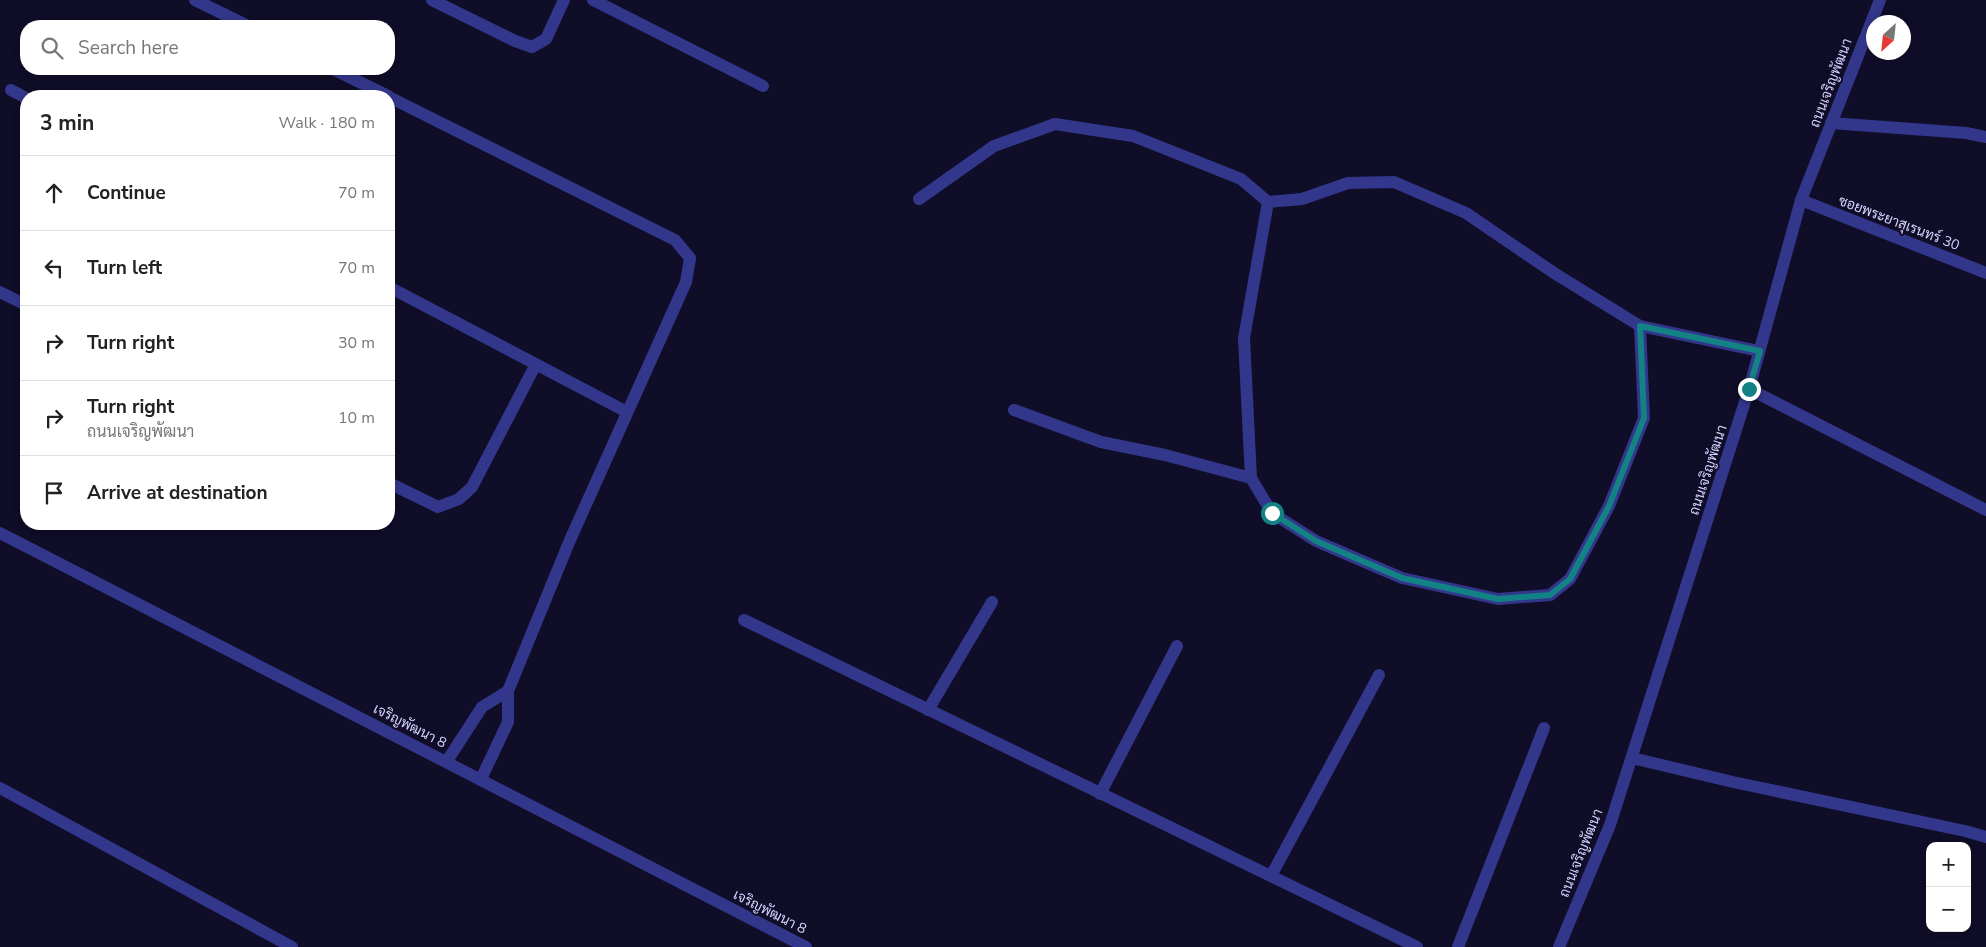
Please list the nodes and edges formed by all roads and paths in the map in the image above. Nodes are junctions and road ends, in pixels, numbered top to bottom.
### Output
1 (195, 0) edge
2 (432, 0) edge
3 (564, 0) edge
4 (593, 0) edge
5 (1880, 0) edge
6 (236, 20) edge
7 (345, 75) edge
8 (763, 86) dead end
9 (11, 90) dead end
10 (376, 90) edge
11 (20, 95) edge
12 (395, 100) edge
13 (1831, 123) junction
14 (1986, 137) edge
15 (919, 200) dead end
16 (1801, 200) junction
17 (1268, 202) junction
18 (1986, 273) edge
19 (395, 291) edge
20 (0, 292) edge
21 (20, 302) edge
22 (1640, 326) junction
23 (1760, 351) junction
24 (536, 364) junction
25 (1749, 389) junction
26 (1014, 410) dead end
27 (628, 412) junction
28 (1251, 478) junction
29 (395, 486) edge
30 (1986, 510) edge
31 (0, 533) edge
32 (992, 602) dead end
33 (744, 620) dead end
34 (1177, 646) dead end
35 (1379, 674) dead end
36 (508, 691) junction
37 (928, 710) junction
38 (1544, 728) dead end
39 (1632, 758) junction
40 (447, 762) junction
41 (481, 779) junction
42 (0, 788) edge
43 (1100, 794) junction
44 (1986, 837) edge
45 (1271, 876) junction
46 (292, 947) edge
47 (806, 947) edge
48 (1417, 947) edge
49 (1458, 947) edge
50 (1559, 947) edge

1 - 6 street
2 - 3 street
4 - 8 street
5 - 13 street, ถนนเจริญพัฒนา
7 - 10 street
9 - 11 street
12 - 27 street
13 - 14 street
13 - 16 street, ถนนเจริญพัฒนา
15 - 17 street
16 - 18 street, ซอยพระยาสุเรนทร์ 30
16 - 23 street, ถนนเจริญพัฒนา
17 - 22 street
17 - 28 street
19 - 24 street
20 - 21 street
22 - 23 street
22 - 28 street
23 - 25 street, ถนนเจริญพัฒนา
24 - 27 street
24 - 29 street
25 - 30 street
25 - 39 street, ถนนเจริญพัฒนา
26 - 28 street
27 - 36 street
31 - 40 street, เจริญพัฒนา 8
32 - 37 street
33 - 37 street
34 - 43 street
35 - 45 street
36 - 40 street
36 - 41 street
37 - 43 street
38 - 49 street
39 - 44 street
39 - 50 street, ถนนเจริญพัฒนา
40 - 41 street, เจริญพัฒนา 8
41 - 47 street, เจริญพัฒนา 8
42 - 46 street
43 - 45 street
45 - 48 street

